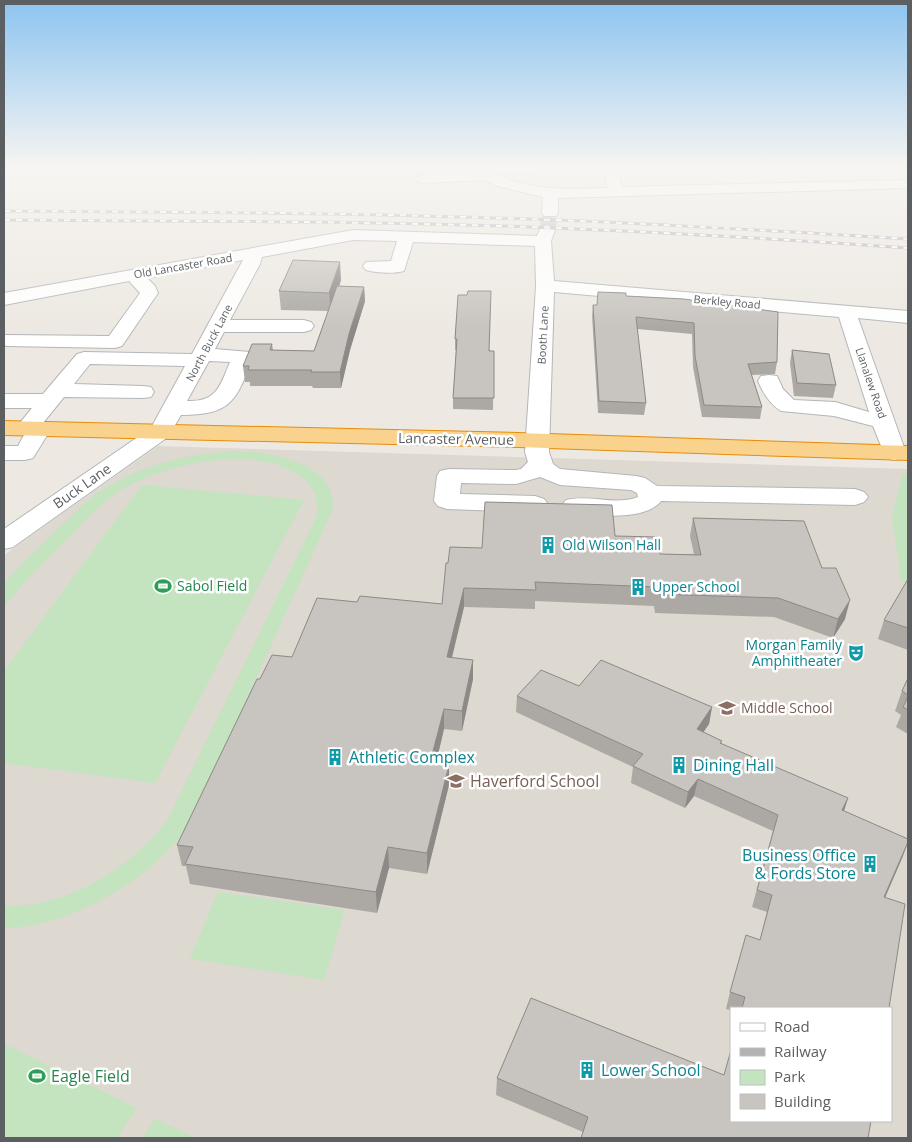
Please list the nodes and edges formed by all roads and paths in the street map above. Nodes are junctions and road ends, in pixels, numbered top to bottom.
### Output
1 (548, 221) tunnel mouth
2 (547, 229) junction
3 (406, 237) junction
4 (254, 253) junction
5 (372, 266) dead end
6 (133, 275) junction
7 (545, 286) junction
8 (4, 299) edge
9 (847, 313) junction
10 (908, 318) edge
11 (218, 326) junction
12 (304, 326) dead end
13 (7, 340) dead end
14 (115, 342) junction
15 (203, 354) junction
16 (769, 381) dead end
17 (143, 392) dead end
18 (53, 395) junction
19 (4, 400) edge
20 (174, 408) junction
21 (884, 420) junction
22 (23, 428) edge
23 (160, 432) junction
24 (539, 453) junction
25 (901, 453) edge
26 (23, 455) edge
27 (650, 492) junction
28 (855, 497) dead end
29 (4, 541) edge

1 - 2 street, Booth Lane
2 - 3 street, Old Lancaster Road
2 - 7 street, Booth Lane
3 - 4 street, Old Lancaster Road
3 - 5 street
4 - 6 street, Old Lancaster Road
4 - 11 street, North Buck Lane
6 - 8 street, Old Lancaster Road
6 - 14 street
7 - 9 street, Berkley Road
7 - 24 street, Booth Lane
9 - 10 street, Berkley Road
9 - 21 street, Llanalew Road
11 - 12 street
11 - 15 street, North Buck Lane
13 - 14 street
14 - 15 street
15 - 18 street
15 - 20 street, North Buck Lane
15 - 20 street
16 - 21 street
17 - 18 street
18 - 19 street
18 - 22 street
20 - 23 street, North Buck Lane
21 - 25 street, Llanalew Road
22 - 23 highway, Lancaster Avenue
22 - 26 street
23 - 24 highway, Lancaster Avenue
23 - 29 street, Buck Lane
24 - 25 highway, Lancaster Avenue
24 - 27 street
24 - 27 street
27 - 28 street

